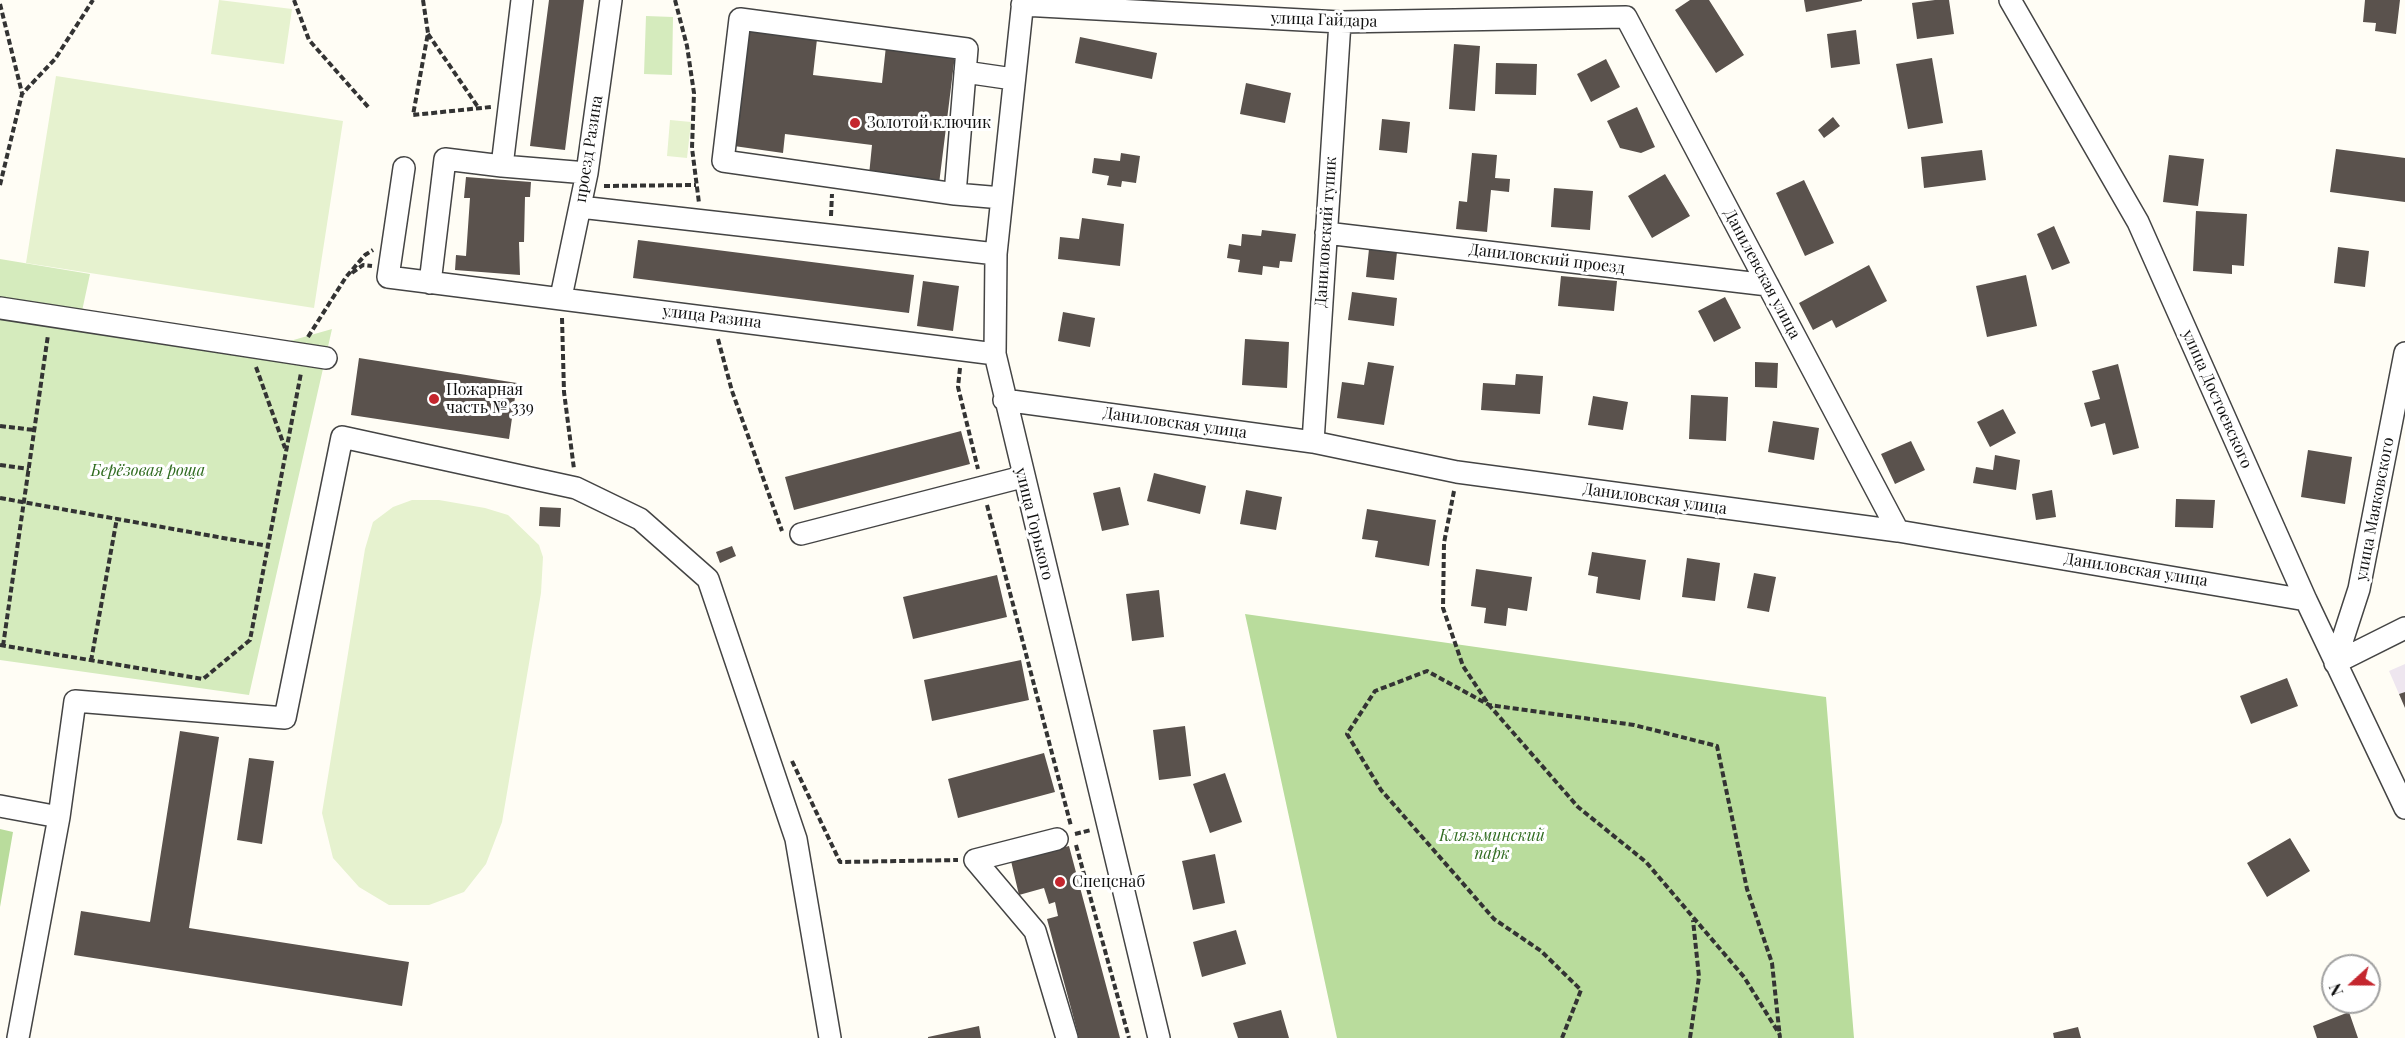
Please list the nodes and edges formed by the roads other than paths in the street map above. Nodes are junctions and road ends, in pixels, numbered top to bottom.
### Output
1 (522, 0) edge
2 (611, 0) edge
3 (2010, 0) edge
4 (1022, 2) edge
5 (1626, 17) joint
6 (1340, 22) junction
7 (965, 72) junction
8 (1013, 79) junction
9 (502, 166) junction
10 (404, 168) dead end
11 (587, 173) junction
12 (955, 194) junction
13 (1002, 198) junction
14 (580, 207) junction
15 (1326, 233) junction
16 (996, 254) junction
17 (430, 283) junction
18 (1768, 285) junction
19 (561, 297) junction
20 (0, 308) edge
21 (2405, 353) edge
22 (994, 354) junction
23 (326, 358) dead end
24 (1004, 400) junction
25 (1312, 442) junction
26 (1022, 477) junction
27 (1898, 531) junction
28 (801, 534) road end
29 (2306, 600) junction
30 (2405, 628) edge
31 (2336, 663) junction
32 (0, 806) edge
33 (2405, 808) edge
34 (59, 817) junction
35 (1065, 837) road end
36 (18, 1038) edge
37 (830, 1038) edge
38 (1067, 1038) edge
39 (1159, 1038) edge

1 - 9 street
2 - 11 street, проезд Разина
3 - 29 street, улица Достоевского
4 - 6 street, улица Гайдара
4 - 8 street, улица Горького
5 - 6 street, улица Гайдара
5 - 18 street, Данилевская улица
6 - 15 street, Даниловский тупик
7 - 8 street
7 - 12 street
7 - 12 street
8 - 13 street, улица Горького
9 - 11 street
9 - 17 street
10 - 17 street, улица Разина
11 - 14 street, проезд Разина
12 - 13 street
13 - 16 street, улица Горького
14 - 16 street
14 - 19 street, проезд Разина
15 - 18 street, Даниловский проезд
15 - 25 street, Даниловский тупик
16 - 22 street, улица Горького
17 - 19 street, улица Разина
18 - 27 street, Данилевская улица
19 - 22 street, улица Разина
20 - 23 street
21 - 31 street, улица Маяковского
22 - 24 street, улица Горького
24 - 25 street, Даниловская улица
24 - 26 street, улица Горького
25 - 27 street, Даниловская улица
26 - 28 street
26 - 39 street, улица Горького
27 - 29 street, Даниловская улица
29 - 31 street, улица Достоевского
30 - 31 street
31 - 33 street, улица Достоевского
32 - 34 street
34 - 36 street
34 - 37 street
35 - 38 street

